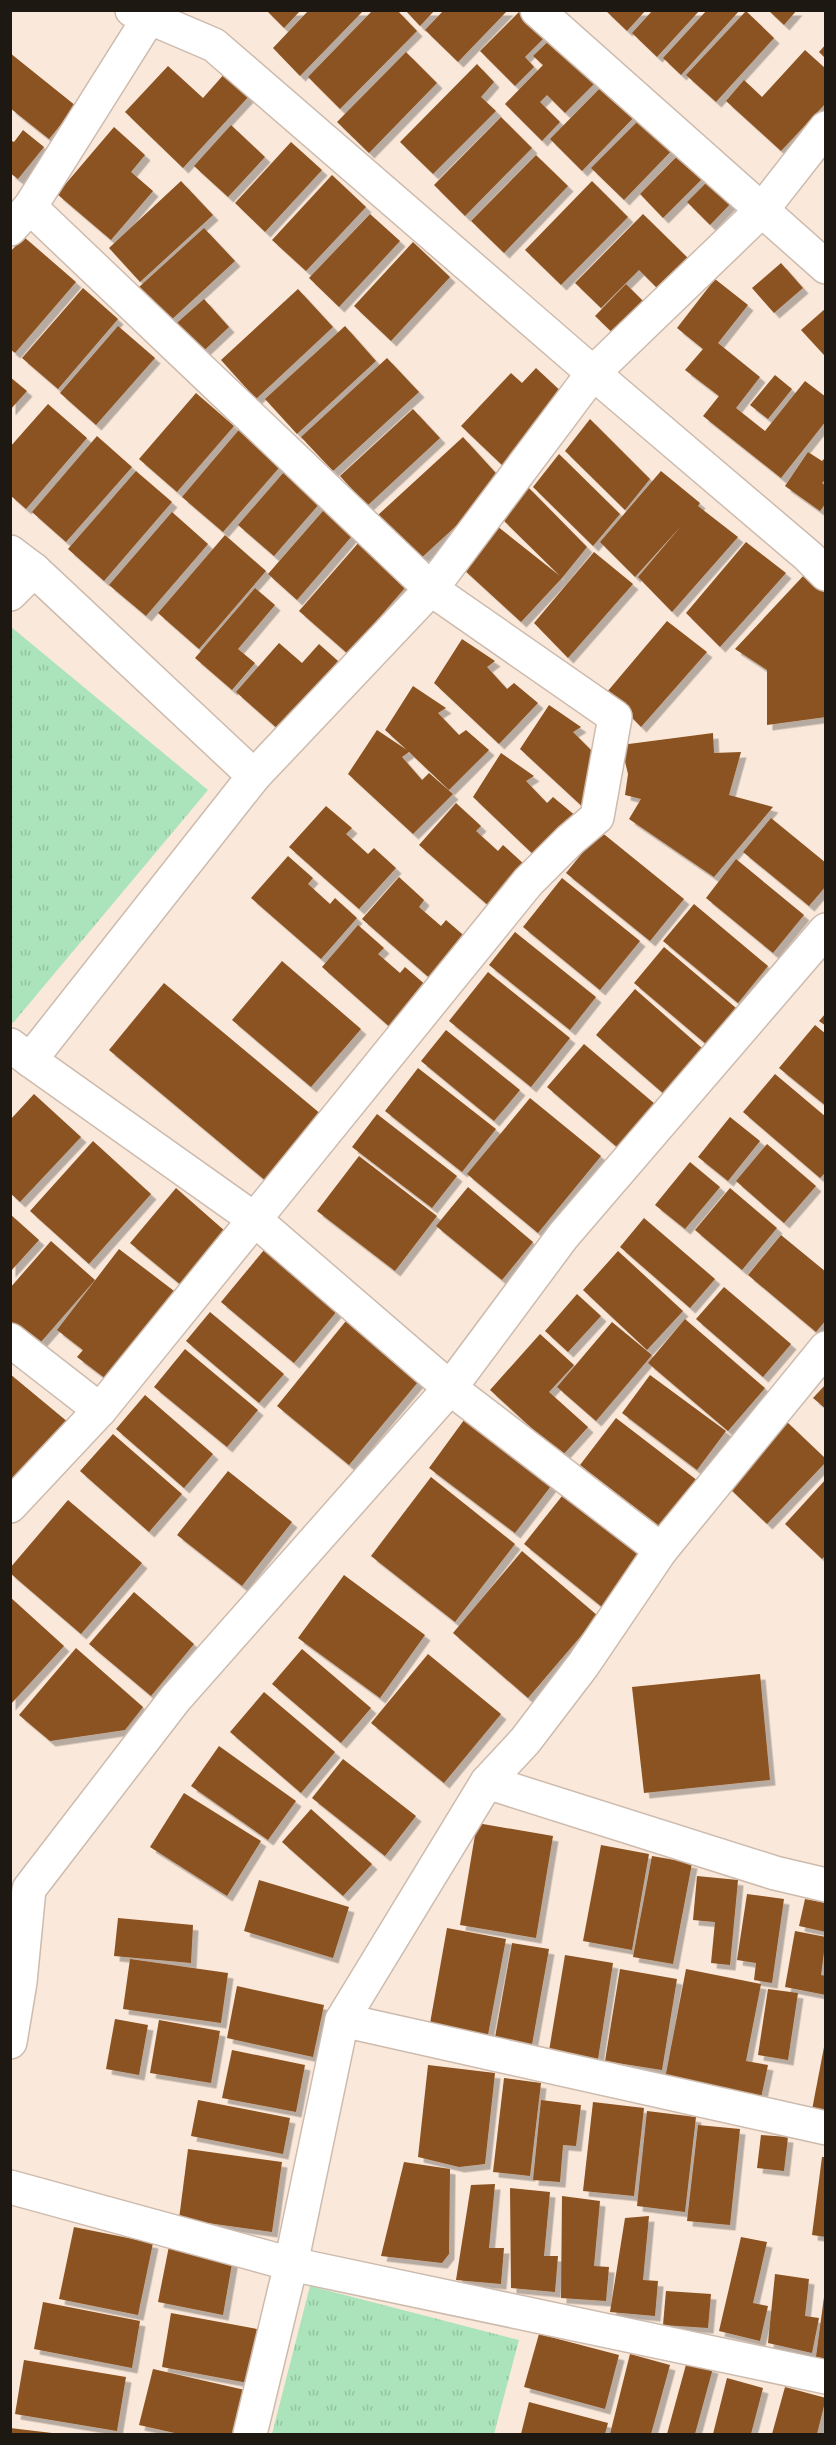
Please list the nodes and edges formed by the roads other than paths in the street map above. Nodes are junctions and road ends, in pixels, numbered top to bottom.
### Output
1 (537, 10) edge
2 (145, 13) edge
3 (825, 129) edge
4 (761, 211) junction
5 (20, 218) edge
6 (825, 267) edge
7 (593, 373) junction
8 (22, 561) edge
9 (825, 574) edge
10 (431, 589) junction
11 (10, 594) edge
12 (254, 776) junction
13 (825, 930) edge
14 (20, 1053) edge
15 (254, 1219) junction
16 (10, 1340) edge
17 (825, 1348) edge
18 (450, 1388) junction
19 (100, 1410) junction
20 (10, 1506) edge
21 (661, 1550) junction
22 (487, 1782) junction
23 (20, 1880) edge
24 (825, 1885) edge
25 (342, 2020) junction
26 (10, 2042) edge
27 (825, 2128) edge
28 (10, 2187) edge
29 (291, 2264) junction
30 (825, 2377) edge
31 (250, 2434) edge

1 - 4 street
2 - 5 street
2 - 7 street
3 - 4 street
4 - 6 street
4 - 7 street
5 - 10 street
7 - 9 street
7 - 10 street
8 - 11 street
8 - 12 street
10 - 12 street
10 - 15 street
12 - 14 street
13 - 18 street
14 - 15 street
15 - 18 street
15 - 19 street
16 - 19 street
17 - 21 street
18 - 21 street
18 - 23 street
19 - 20 street
21 - 22 street
22 - 24 street
22 - 25 street
23 - 26 street
25 - 27 street
25 - 29 street
28 - 29 street
29 - 30 street
29 - 31 street

